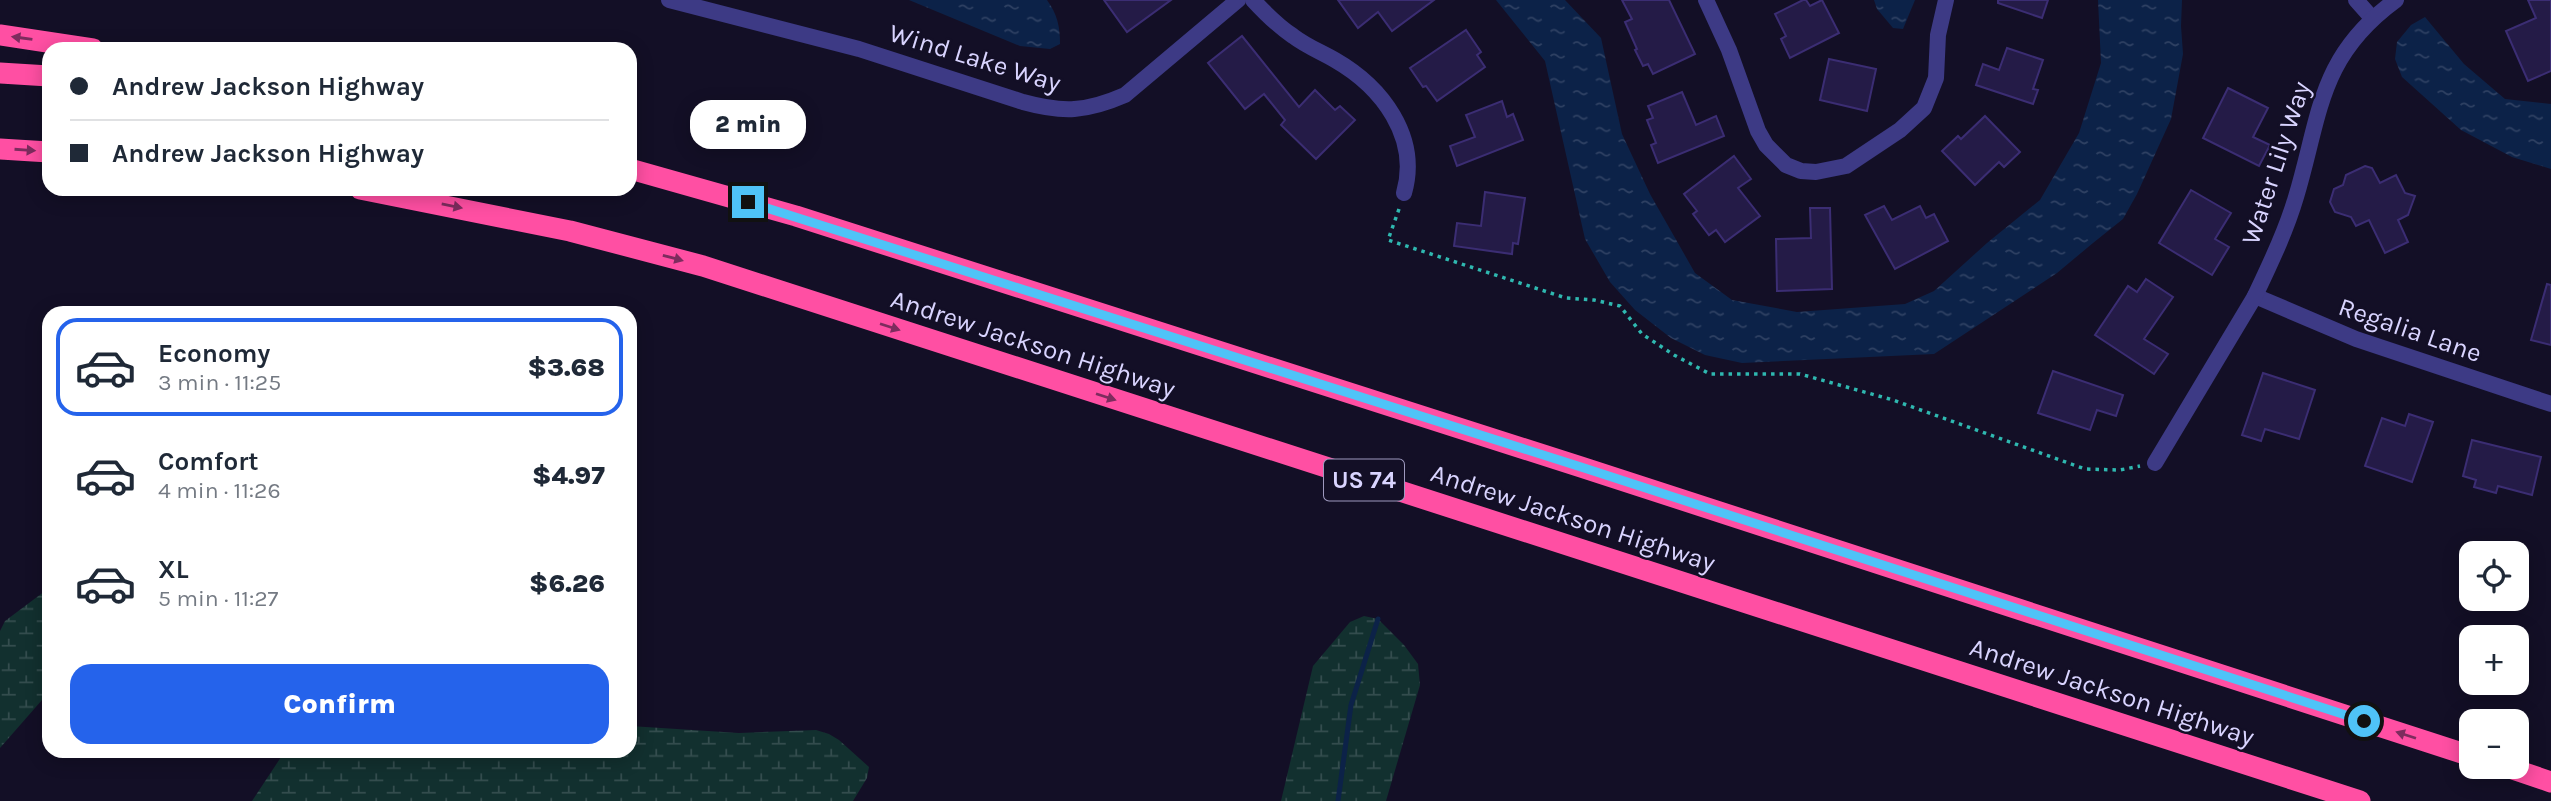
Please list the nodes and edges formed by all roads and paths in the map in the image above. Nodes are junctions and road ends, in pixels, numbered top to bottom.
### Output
1 (1238, 0) edge
2 (1253, 0) edge
3 (1706, 0) edge
4 (1945, 0) edge
5 (2357, 0) edge
6 (2396, 0) edge
7 (678, 1) edge
8 (2372, 18) junction
9 (0, 35) edge
10 (46, 42) edge
11 (0, 73) edge
12 (42, 76) edge
13 (0, 149) edge
14 (42, 152) edge
15 (637, 171) edge
16 (1404, 193) joint
17 (395, 196) edge
18 (2255, 296) junction
19 (2551, 404) edge
20 (2155, 463) joint
21 (2459, 752) edge
22 (2529, 775) edge
23 (2551, 782) edge
24 (2360, 801) edge

1 - 7 street, Wind Lake Way
2 - 16 street
3 - 4 street
5 - 8 street
6 - 8 street, Water Lily Way
8 - 18 street, Water Lily Way
10 -> 9 highway
11 - 12 highway
13 -> 14 highway
21 -> 15 highway, Andrew Jackson Highway
16 - 20 path
17 -> 24 highway, Andrew Jackson Highway / US 74
18 - 19 street, Regalia Lane
18 - 20 street, Water Lily Way
22 - 23 highway

